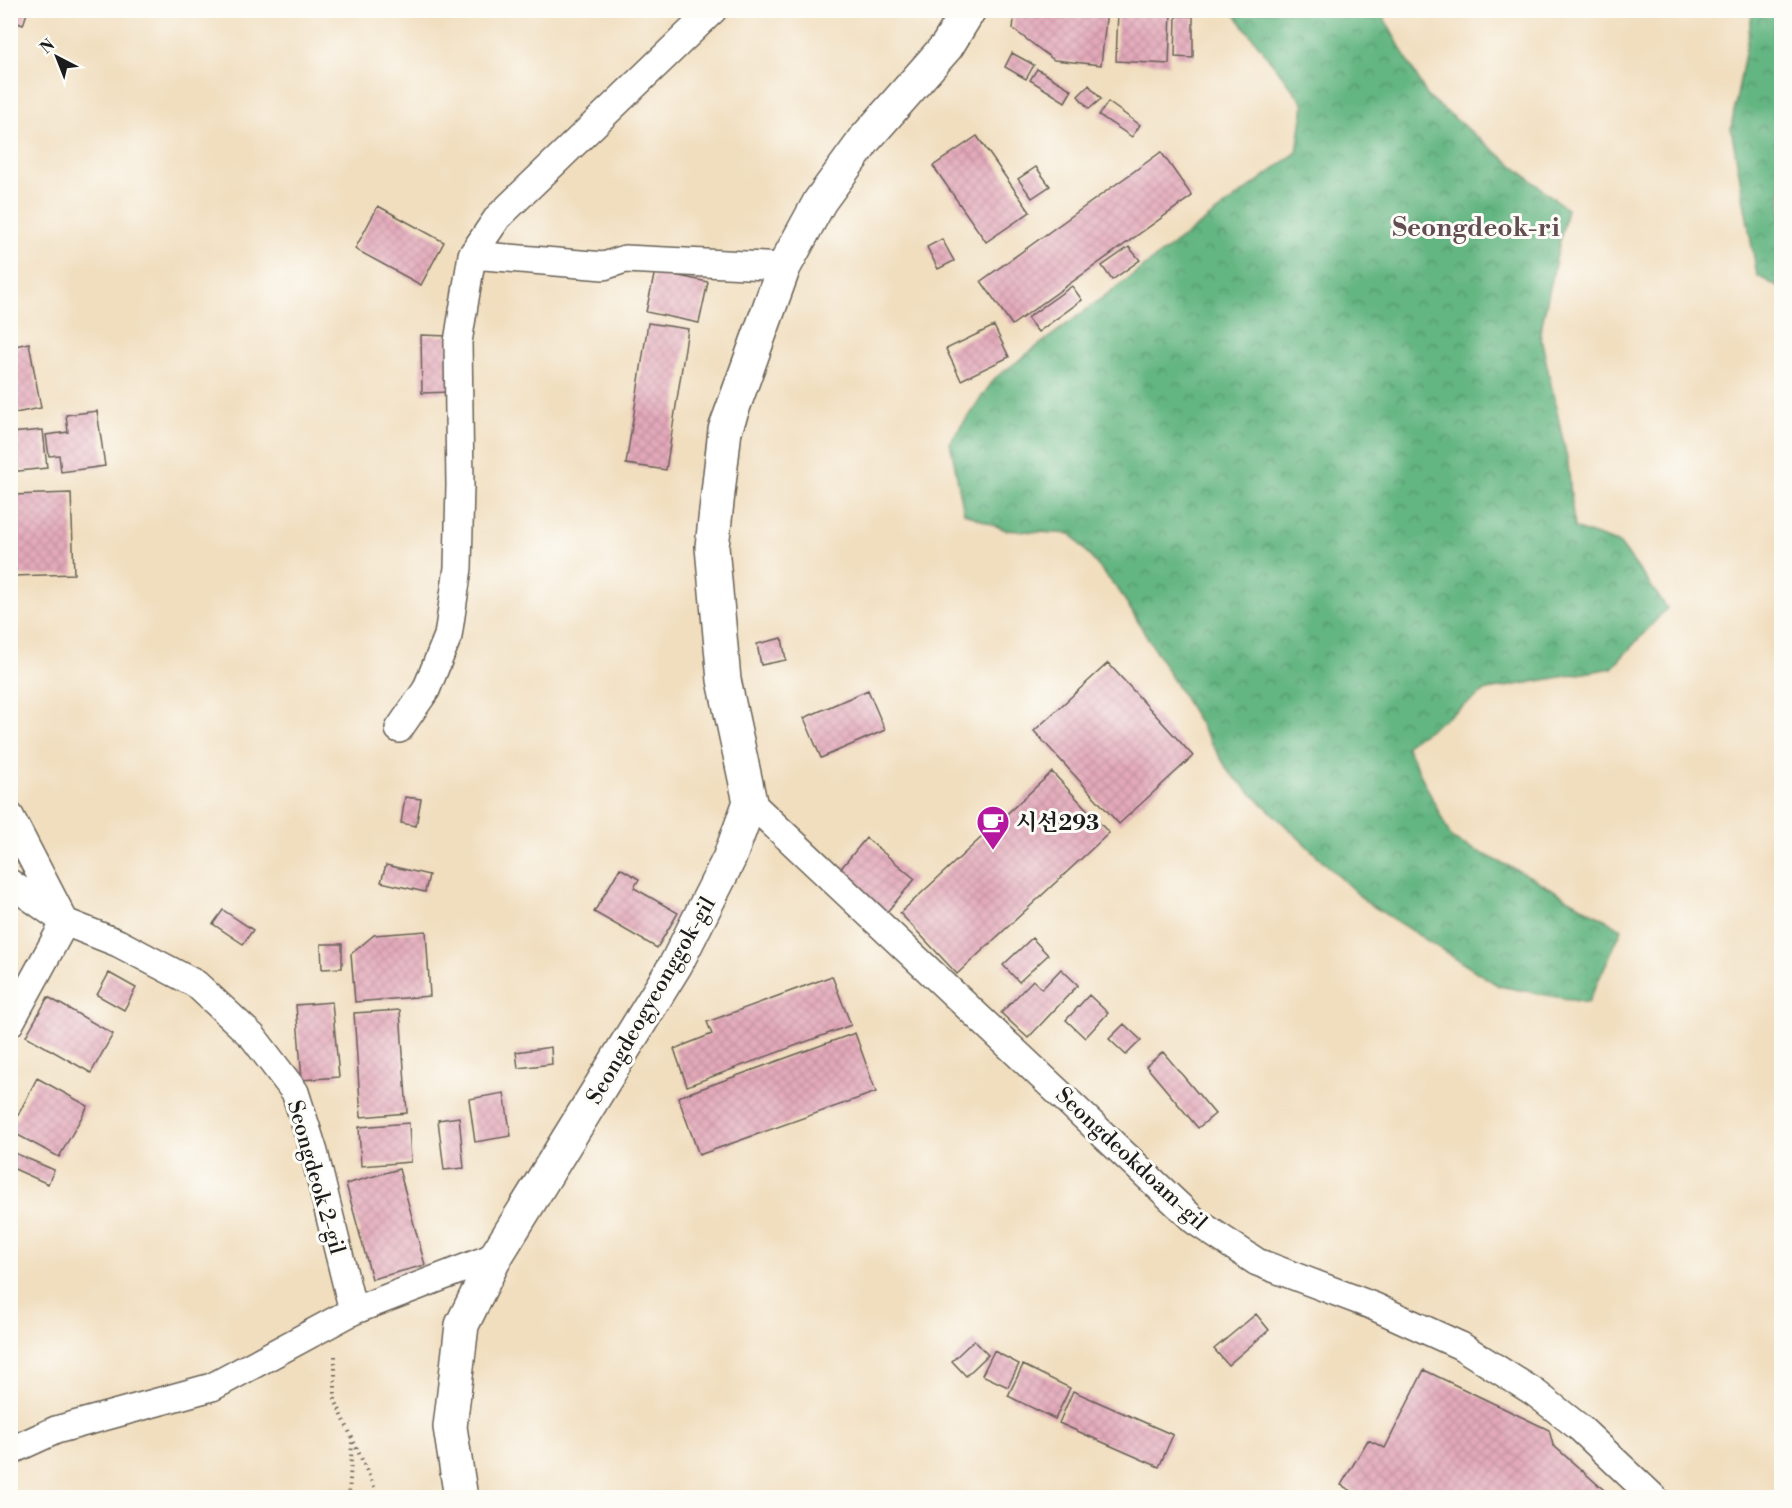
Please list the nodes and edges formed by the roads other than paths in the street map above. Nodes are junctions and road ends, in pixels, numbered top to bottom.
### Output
1 (713, 10) edge
2 (969, 10) edge
3 (472, 255) junction
4 (784, 267) junction
5 (399, 729) dead end
6 (750, 802) junction
7 (10, 816) edge
8 (10, 883) edge
9 (65, 922) junction
10 (10, 1023) edge
11 (496, 1256) junction
12 (353, 1311) junction
13 (10, 1451) edge
14 (461, 1497) edge
15 (1654, 1497) edge

1 - 3 street
2 - 4 main road
3 - 4 street
3 - 5 street
4 - 6 main road
6 - 11 main road, Seongdeogyeonggok-gil
6 - 15 street, Seongdeokdoam-gil
7 - 9 street
8 - 9 street, Seongdeok 2-gil
9 - 10 street
9 - 12 street, Seongdeok 2-gil
11 - 12 street
11 - 14 main road, Seongdeogyeonggok-gil
12 - 13 street

